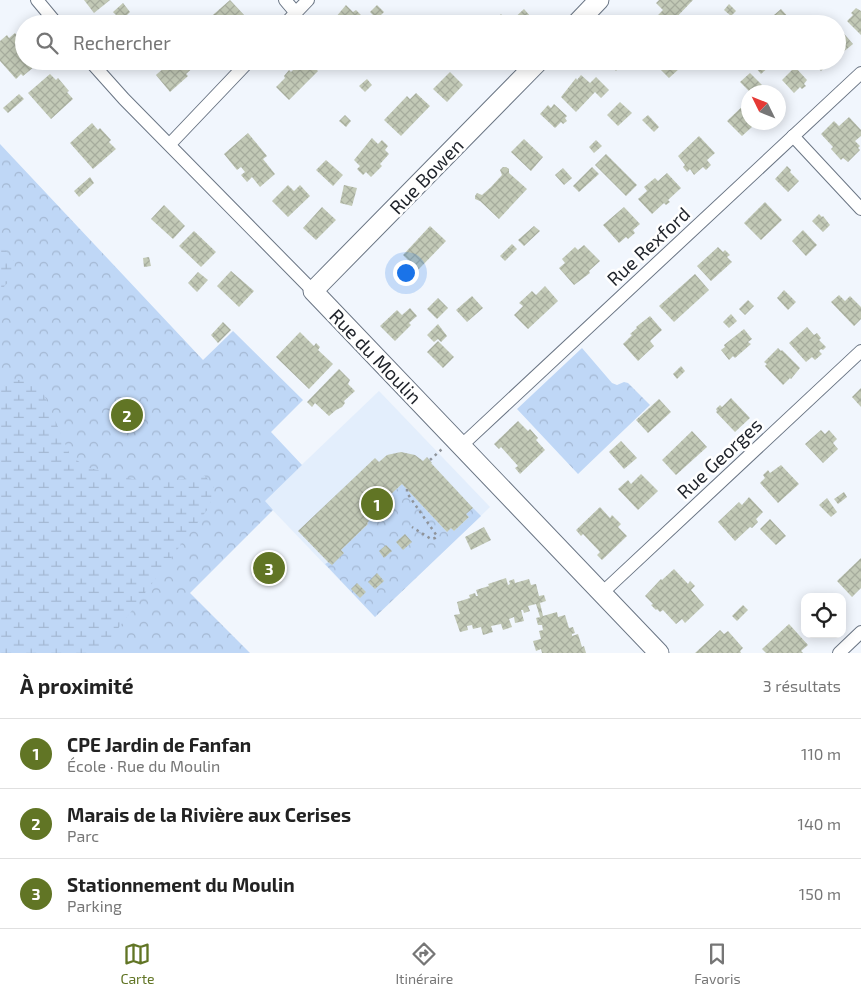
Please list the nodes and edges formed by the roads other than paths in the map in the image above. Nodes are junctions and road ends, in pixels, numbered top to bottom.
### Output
1 (36, 0) edge
2 (285, 0) edge
3 (308, 0) edge
4 (599, 0) edge
5 (296, 13) joint
6 (49, 15) edge
7 (585, 15) edge
8 (98, 70) edge
9 (240, 70) edge
10 (530, 70) edge
11 (861, 73) edge
12 (793, 136) junction
13 (170, 144) junction
14 (861, 208) edge
15 (313, 291) junction
16 (861, 351) edge
17 (461, 446) junction
18 (602, 593) junction
19 (861, 632) edge
20 (659, 653) edge
21 (839, 653) edge

1 - 6 street
2 - 5 street
3 - 5 street
4 - 7 street
8 - 13 street, Rue du Moulin
9 - 13 street
10 - 15 street, Rue Bowen
11 - 12 street, Rue Rexford
12 - 14 street
12 - 17 street, Rue Rexford
13 - 15 street, Rue du Moulin
15 - 17 street, Rue du Moulin
16 - 18 street, Rue Georges
17 - 18 street, Rue du Moulin
18 - 20 street, Rue du Moulin
19 - 21 street

